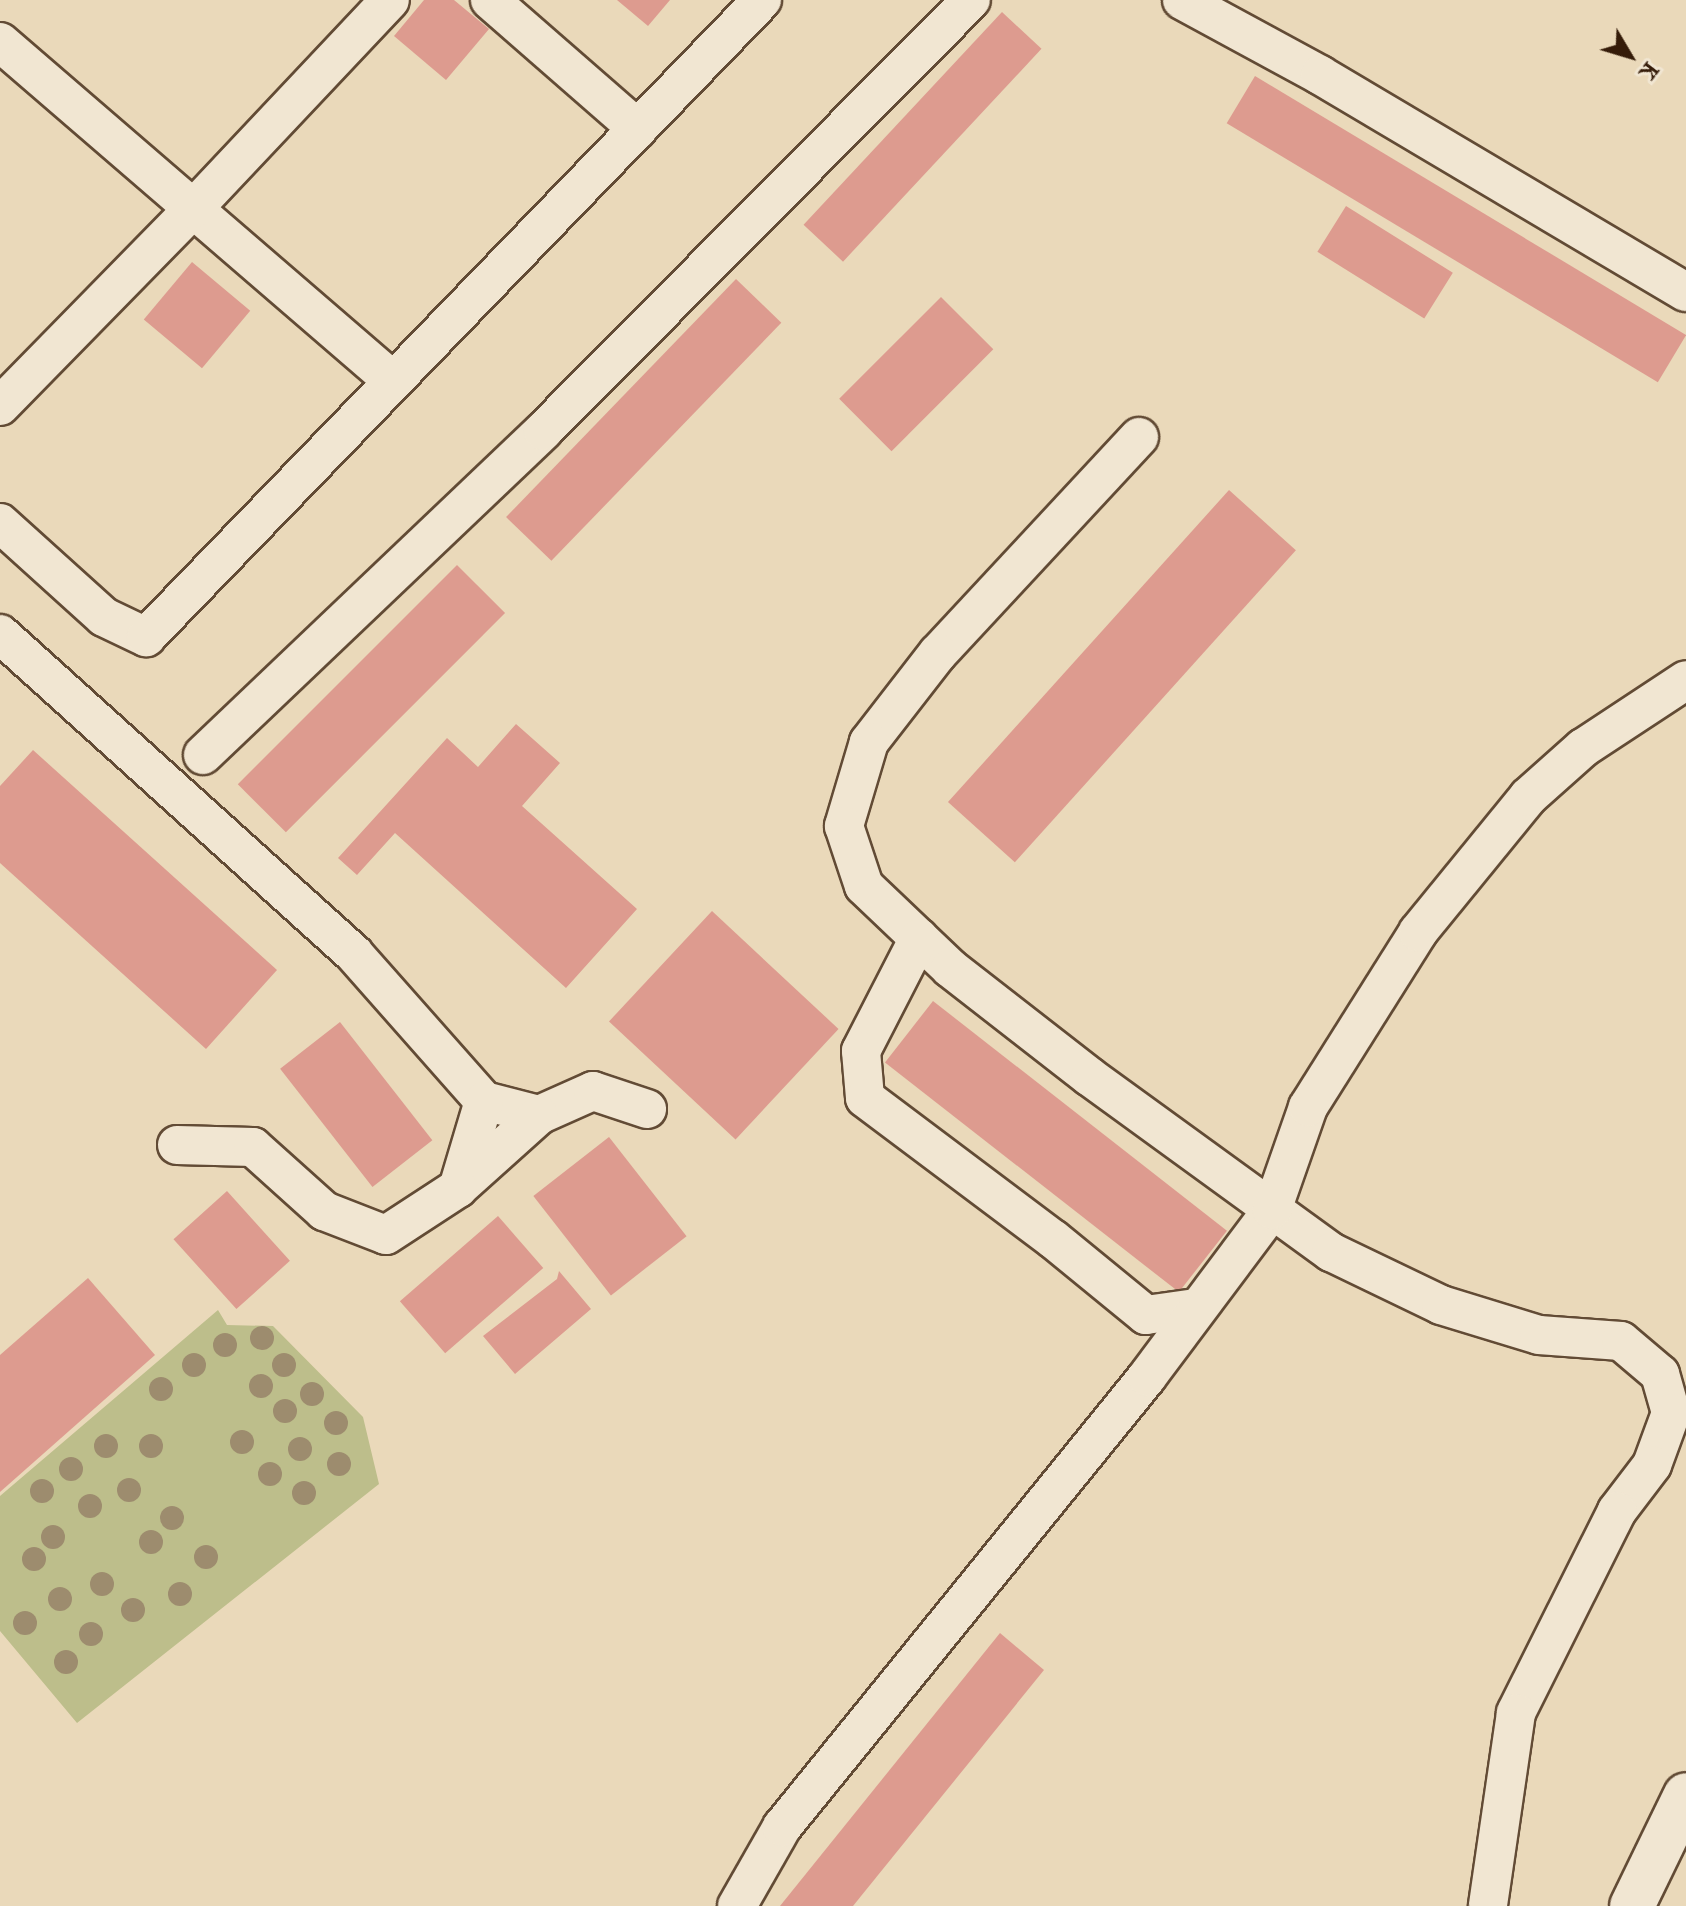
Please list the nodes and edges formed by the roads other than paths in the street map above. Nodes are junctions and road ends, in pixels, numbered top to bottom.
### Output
1 (390, 0) edge
2 (490, 0) edge
3 (762, 0) edge
4 (971, 0) edge
5 (1182, 0) edge
6 (0, 42) edge
7 (638, 129) junction
8 (193, 209) junction
9 (1686, 292) edge
10 (393, 381) junction
11 (0, 406) edge
12 (1139, 437) dead end
13 (0, 523) edge
14 (0, 634) edge
15 (1686, 680) edge
16 (203, 755) junction
17 (149, 770) junction
18 (196, 813) junction
19 (919, 938) junction
20 (484, 1101) junction
21 (647, 1109) dead end
22 (539, 1115) junction
23 (177, 1145) dead end
24 (458, 1188) junction
25 (1272, 1210) junction
26 (1196, 1308) junction
27 (1146, 1315) junction
28 (1147, 1377) junction
29 (1686, 1795) edge
30 (737, 1906) edge
31 (1488, 1906) edge
32 (1632, 1906) edge

1 - 8 street
2 - 7 street
3 - 7 street
4 - 16 street
5 - 9 street
6 - 8 street
7 - 10 street
8 - 10 street
8 - 11 street
10 - 13 street
12 - 19 street
14 - 17 street
15 - 25 street
16 - 17 street
16 - 18 street
17 - 18 street
18 - 20 street
19 - 25 street
19 - 27 street
20 - 22 street
20 - 24 street
21 - 22 street
22 - 24 street
23 - 24 street
25 - 26 street
25 - 31 street
26 - 27 street
26 - 28 street
27 - 28 street
28 - 30 street
29 - 32 street

